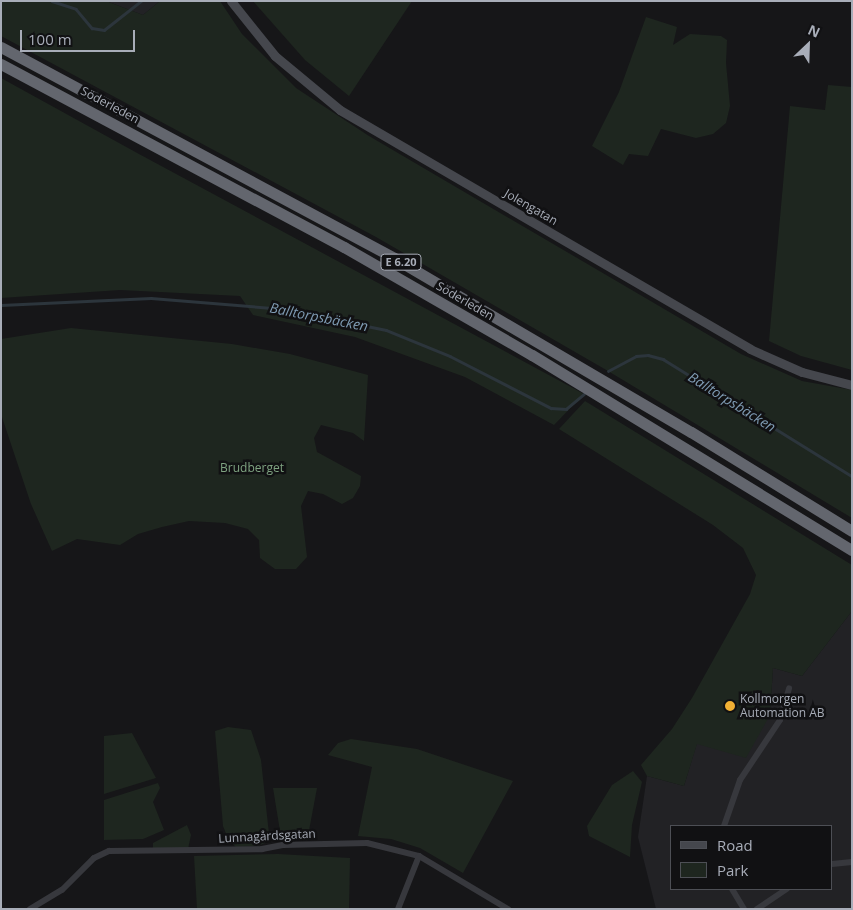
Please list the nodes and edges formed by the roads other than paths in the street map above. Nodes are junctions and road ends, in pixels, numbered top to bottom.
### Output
1 (231, 1) edge
2 (1, 47) edge
3 (1, 64) edge
4 (852, 385) edge
5 (852, 531) edge
6 (852, 550) edge
7 (789, 688) dead end
8 (724, 825) edge
9 (419, 856) junction
10 (852, 862) edge
11 (833, 864) edge
12 (733, 890) edge
13 (786, 890) edge
14 (30, 909) edge
15 (398, 909) edge
16 (508, 909) edge
17 (744, 909) edge
18 (757, 909) edge

1 - 4 street, Jolengatan
2 - 5 highway, Söderleden / E 6.20
3 - 6 highway, Söderleden / E 6.20
7 - 8 street
9 - 14 street, Lunnagårdsgatan
9 - 15 street
9 - 16 street, Lunnagårdsgatan
10 - 11 street
12 - 17 street
13 - 18 street

